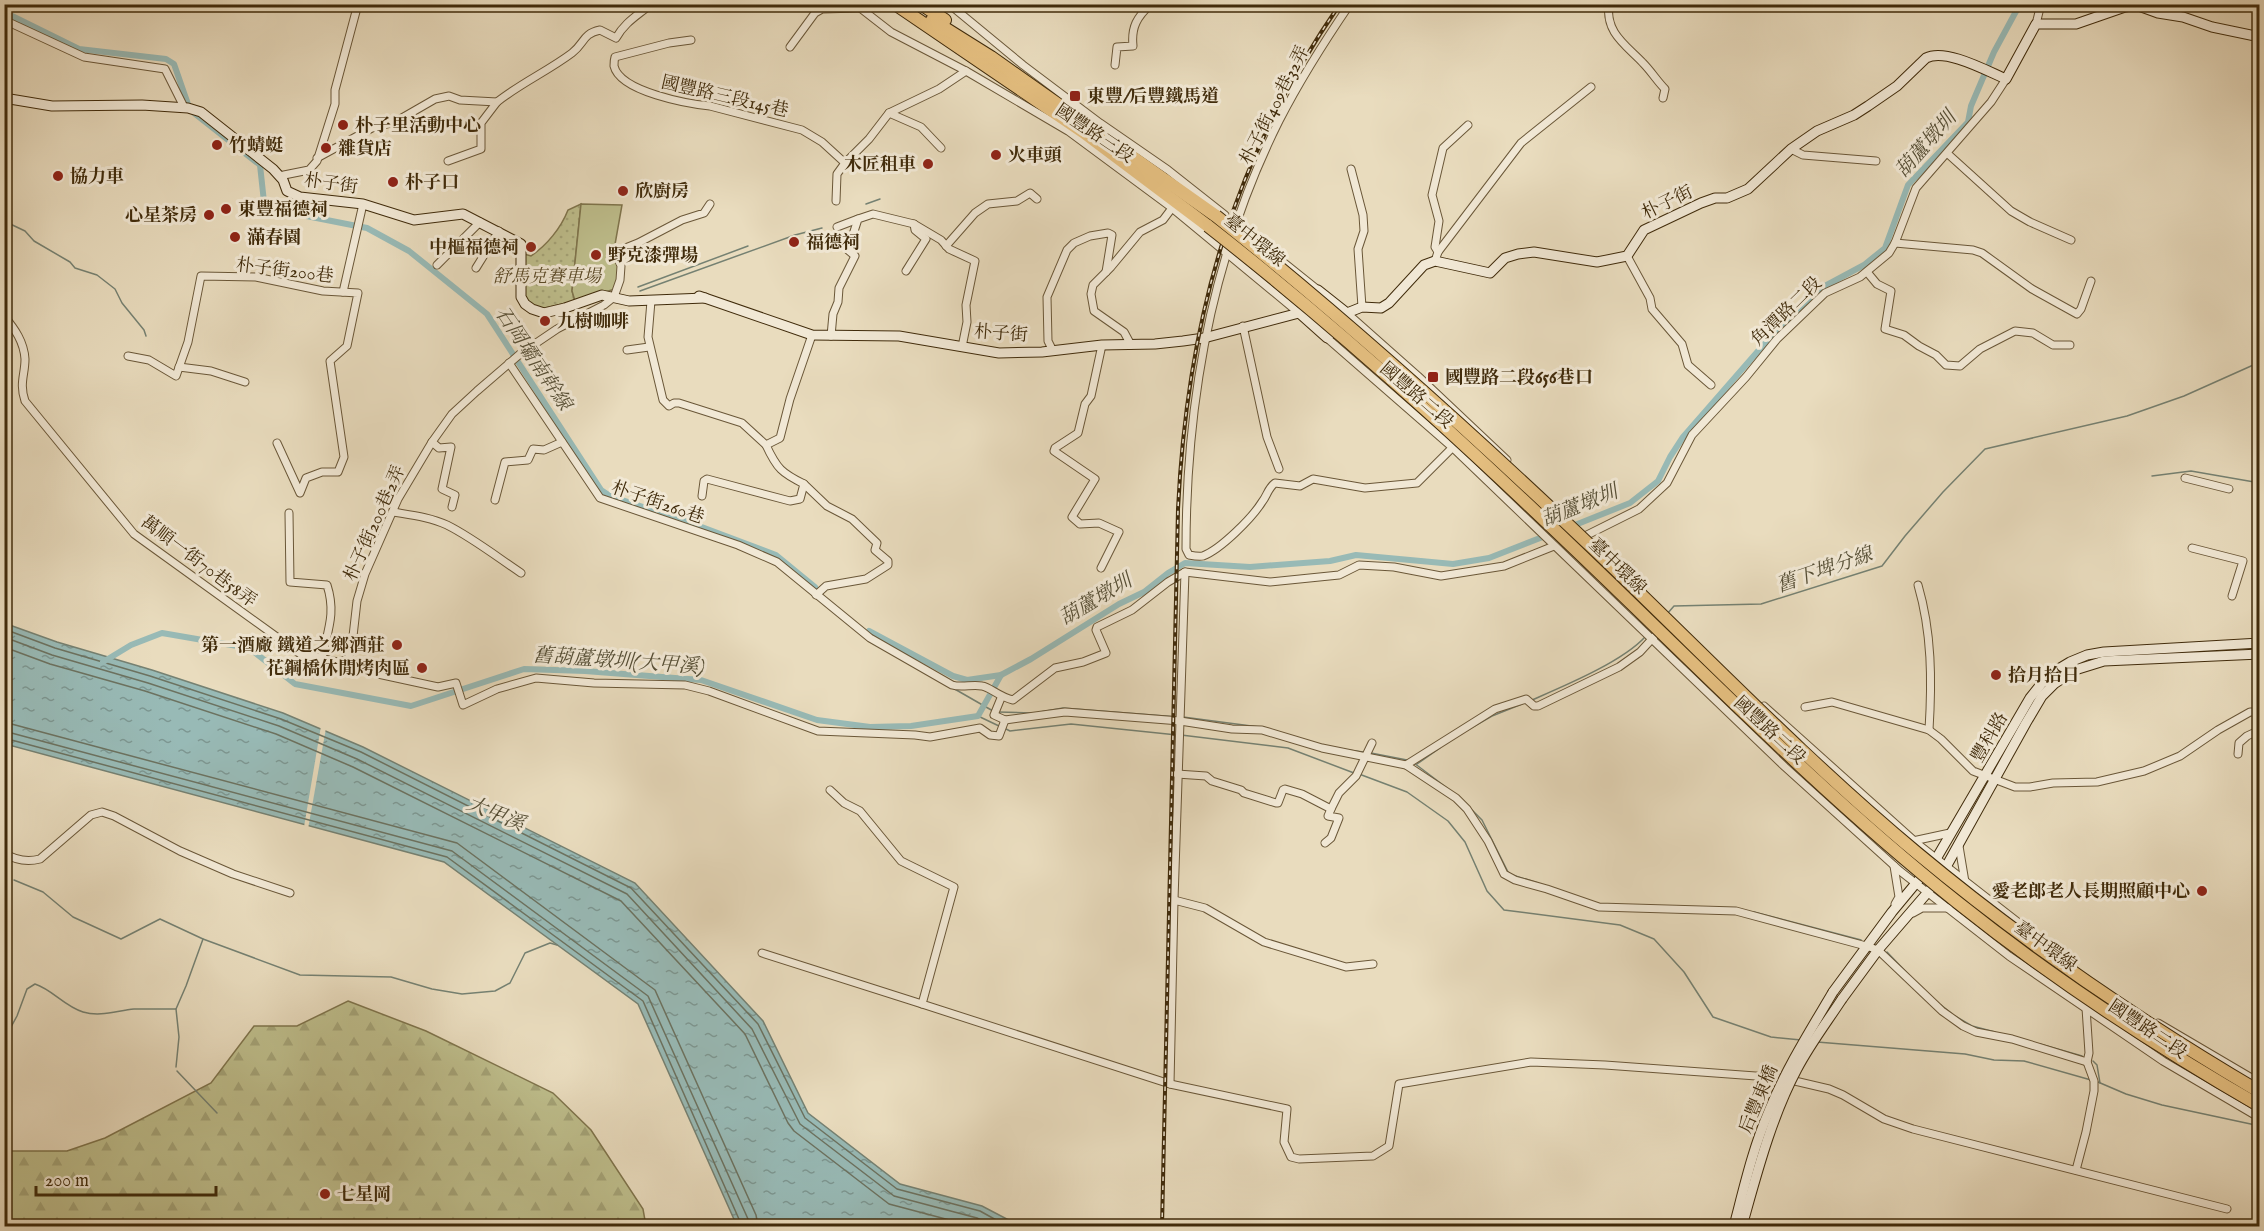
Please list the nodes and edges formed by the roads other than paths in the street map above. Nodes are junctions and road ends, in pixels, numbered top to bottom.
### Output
1 (358, 4) edge
2 (651, 4) edge
3 (884, 4) edge
4 (895, 4) edge
5 (908, 4) edge
6 (921, 4) edge
7 (949, 4) edge
8 (1151, 4) edge
9 (1350, 4) edge
10 (1609, 4) edge
11 (2040, 4) edge
12 (2140, 5) edge
13 (857, 6) edge
14 (4, 20) edge
15 (2036, 24) junction
16 (2259, 37) edge
17 (691, 40) dead end
18 (790, 47) dead end
19 (1114, 65) dead end
20 (966, 71) junction
21 (2006, 79) junction
22 (1591, 87) dead end
23 (4, 98) edge
24 (1663, 98) dead end
25 (497, 102) junction
26 (186, 107) junction
27 (889, 113) junction
28 (1468, 125) dead end
29 (1083, 132) junction
30 (941, 148) dead end
31 (1791, 149) junction
32 (1125, 151) junction
33 (1948, 154) junction
34 (317, 158) junction
35 (448, 161) dead end
36 (1876, 161) dead end
37 (845, 163) junction
38 (1351, 169) dead end
39 (279, 176) junction
40 (1037, 199) dead end
41 (836, 201) dead end
42 (363, 204) junction
43 (710, 204) dead end
44 (1172, 208) junction
45 (858, 219) junction
46 (480, 222) junction
47 (914, 224) junction
48 (1236, 225) junction
49 (837, 227) dead end
50 (499, 231) junction
51 (2071, 240) dead end
52 (1895, 243) junction
53 (946, 246) junction
54 (1227, 252) junction
55 (1627, 256) junction
56 (1436, 257) junction
57 (437, 265) dead end
58 (476, 268) dead end
59 (906, 271) dead end
60 (1106, 272) junction
61 (1867, 272) junction
62 (2091, 281) dead end
63 (1318, 290) junction
64 (343, 292) junction
65 (614, 297) junction
66 (705, 297) junction
67 (651, 302) junction
68 (1362, 307) junction
69 (1299, 313) junction
70 (1347, 313) junction
71 (4, 316) edge
72 (1243, 327) junction
73 (812, 335) junction
74 (831, 336) junction
75 (1204, 338) junction
76 (1327, 338) junction
77 (1102, 345) junction
78 (1131, 345) junction
79 (2070, 345) dead end
80 (962, 346) junction
81 (649, 347) junction
82 (627, 350) dead end
83 (1053, 351) junction
84 (128, 356) dead end
85 (509, 363) junction
86 (179, 367) junction
87 (245, 382) dead end
88 (1711, 385) dead end
89 (1472, 427) junction
90 (432, 442) junction
91 (562, 442) junction
92 (278, 443) dead end
93 (766, 445) junction
94 (1452, 447) junction
95 (1279, 469) dead end
96 (2185, 478) dead end
97 (804, 484) junction
98 (2229, 489) dead end
99 (702, 496) dead end
100 (495, 500) dead end
101 (452, 507) dead end
102 (393, 512) junction
103 (289, 513) dead end
104 (1587, 535) junction
105 (1554, 546) junction
106 (2192, 548) dead end
107 (1101, 568) dead end
108 (1185, 572) junction
109 (521, 573) dead end
110 (1918, 585) dead end
111 (816, 595) junction
112 (2232, 596) dead end
113 (1671, 617) junction
114 (1652, 640) junction
115 (2259, 643) edge
116 (2259, 654) edge
117 (322, 658) junction
118 (348, 659) junction
119 (1001, 698) junction
120 (1805, 708) dead end
121 (2259, 716) edge
122 (1179, 718) junction
123 (1005, 720) junction
124 (1929, 730) junction
125 (2259, 730) edge
126 (1372, 743) dead end
127 (2238, 754) dead end
128 (1366, 755) junction
129 (1406, 765) junction
130 (1177, 774) junction
131 (1986, 775) junction
132 (1996, 779) junction
133 (830, 790) dead end
134 (1331, 809) junction
135 (1950, 833) junction
136 (1914, 841) junction
137 (1325, 843) dead end
138 (1958, 845) junction
139 (4, 853) edge
140 (1936, 859) junction
141 (1894, 866) junction
142 (1946, 867) junction
143 (1927, 870) junction
144 (1937, 879) junction
145 (1965, 882) junction
146 (1915, 883) junction
147 (1928, 891) junction
148 (290, 893) dead end
149 (1174, 900) junction
150 (1949, 908) junction
151 (1892, 912) junction
152 (1906, 917) junction
153 (1866, 946) junction
154 (1878, 950) junction
155 (762, 953) dead end
156 (1373, 964) dead end
157 (1833, 992) joint
158 (1842, 999) joint
159 (922, 1004) junction
160 (2086, 1008) junction
161 (2087, 1062) junction
162 (2259, 1083) edge
163 (1170, 1084) junction
164 (2259, 1092) edge
165 (2259, 1099) edge
166 (2259, 1106) edge
167 (2259, 1118) edge
168 (2076, 1170) junction
169 (2227, 1209) dead end
170 (1734, 1227) edge
171 (1742, 1227) edge

1 - 34 street
2 - 25 street
3 - 29 highway
4 - 29 highway, 臺中環線
5 - 32 highway, 臺中環線
6 - 32 highway
7 - 48 street, 國豐路三段
8 - 19 street
9 - 48 street, 朴子街409巷32弄
10 - 24 street
11 - 15 street, 角潭路二段
12 - 15 street
12 - 16 street
13 - 18 street
13 - 20 street, 國豐路三段
14 - 26 street
15 - 21 street, 角潭路二段
17 - 37 street, 國豐路三段145巷
20 - 27 street
20 - 44 street, 國豐路三段
21 - 31 street, 朴子街
21 - 33 street, 角潭路二段
22 - 56 street
23 - 26 street, 朴子街
25 - 34 street
25 - 35 street
26 - 39 street, 朴子街
27 - 30 street
27 - 37 street
28 - 56 street
29 - 166 highway, 臺中環線, bridge
31 - 36 street
31 - 55 street, 朴子街
32 - 164 highway, 臺中環線, bridge
33 - 51 street
33 - 52 street, 角潭路二段
34 - 39 street
37 - 41 street
38 - 68 street
39 - 42 street, 朴子街
40 - 53 street
42 - 46 street, 朴子街
42 - 64 street, 朴子街200巷
43 - 65 street
44 - 54 street, 國豐路三段
44 - 60 street
45 - 47 street
45 - 49 street
45 - 74 street
46 - 50 street, 朴子街
46 - 57 street
47 - 53 street
47 - 59 street
48 - 54 street, 朴子街409巷32弄
48 - 63 street, 國豐路三段
50 - 58 street
50 - 65 street, 朴子街
52 - 61 street, 角潭路二段
52 - 62 street
53 - 80 street
54 - 69 street, 國豐路三段
54 - 75 street, 朴子街409巷32弄
55 - 56 street
55 - 88 street
56 - 68 street
60 - 78 street
60 - 83 street
61 - 79 street
61 - 104 street, 角潭路二段
63 - 69 street
63 - 70 street, 國豐路三段
64 - 86 street, 朴子街200巷
64 - 92 street
65 - 66 street, 朴子街
65 - 67 street, 朴子街
65 - 85 street, 朴子街200巷2弄
66 - 67 street, 朴子街
66 - 73 street, 朴子街
67 - 81 street
68 - 70 street
69 - 72 street, 朴子街
69 - 76 street, 國豐路二段
70 - 76 street
70 - 89 street, 國豐路二段
71 - 117 street, 萬順一街70巷58弄
72 - 75 street, 朴子街
72 - 95 street
73 - 74 street, 朴子街
73 - 93 street
74 - 80 street, 朴子街
75 - 78 street, 朴子街
75 - 94 street, 朴子街409巷32弄
76 - 94 street, 國豐路二段
77 - 78 street, 朴子街
77 - 83 street, 朴子街
77 - 107 street
80 - 83 street, 朴子街
81 - 82 street
81 - 93 street
84 - 86 street, 朴子街200巷
85 - 90 street, 朴子街200巷2弄
85 - 91 street, 朴子街260巷
86 - 87 street
89 - 94 street
89 - 104 street, 國豐路二段
90 - 101 street
90 - 102 street, 朴子街200巷2弄
91 - 100 street
91 - 111 street, 朴子街260巷
93 - 97 street
94 - 105 street, 國豐路二段
96 - 98 street
97 - 99 street
97 - 111 street
102 - 109 street
102 - 118 street, 朴子街200巷2弄
103 - 117 street
104 - 113 street, 國豐路二段
105 - 108 street
105 - 114 street, 國豐路二段
106 - 112 street
108 - 119 street
108 - 122 street
110 - 124 street
111 - 119 street, 朴子街260巷
113 - 114 street
113 - 136 street, 國豐路二段
114 - 129 street
114 - 141 street, 國豐路二段
115 - 131 street, 豐科路
116 - 132 street, 豐科路
117 - 118 street, 萬順一街70巷58弄
118 - 123 street
119 - 123 street
120 - 124 street
121 - 132 street
122 - 123 street
122 - 128 street
122 - 130 street
124 - 131 street
125 - 127 street
126 - 128 street
128 - 129 street
128 - 134 street
129 - 153 street
130 - 134 street
130 - 149 street
131 - 132 street
131 - 135 street, 豐科路
132 - 138 street, 豐科路
133 - 159 street
134 - 137 street
135 - 136 street
135 - 140 street, 豐科路
136 - 140 street, 國豐路二段
138 - 142 street, 豐科路
138 - 145 street
139 - 148 street
140 - 142 street, 國豐路二段
140 - 143 street, 豐科路
141 - 146 street, 國豐路二段
141 - 151 street
142 - 144 street, 豐科路
142 - 145 street, 國豐路二段
143 - 144 street
143 - 146 street, 豐科路
144 - 147 street, 豐科路
144 - 165 street
145 - 162 street, 國豐路二段
146 - 147 street, 國豐路二段
146 - 151 street, 豐科路
147 - 150 street, 國豐路二段
147 - 152 street, 豐科路
149 - 156 street
149 - 163 street
150 - 152 street
150 - 160 street, 國豐路二段
151 - 153 street, 豐科路
152 - 154 street, 豐科路
153 - 154 street
153 - 157 street, 豐科路
154 - 158 street, 豐科路
154 - 161 street
155 - 159 street
157 - 170 street, 后豐東橋, bridge
158 - 171 street, 后豐東橋, bridge
159 - 163 street
160 - 161 street
160 - 167 street, 國豐路二段
161 - 168 street
163 - 168 street
168 - 169 street

